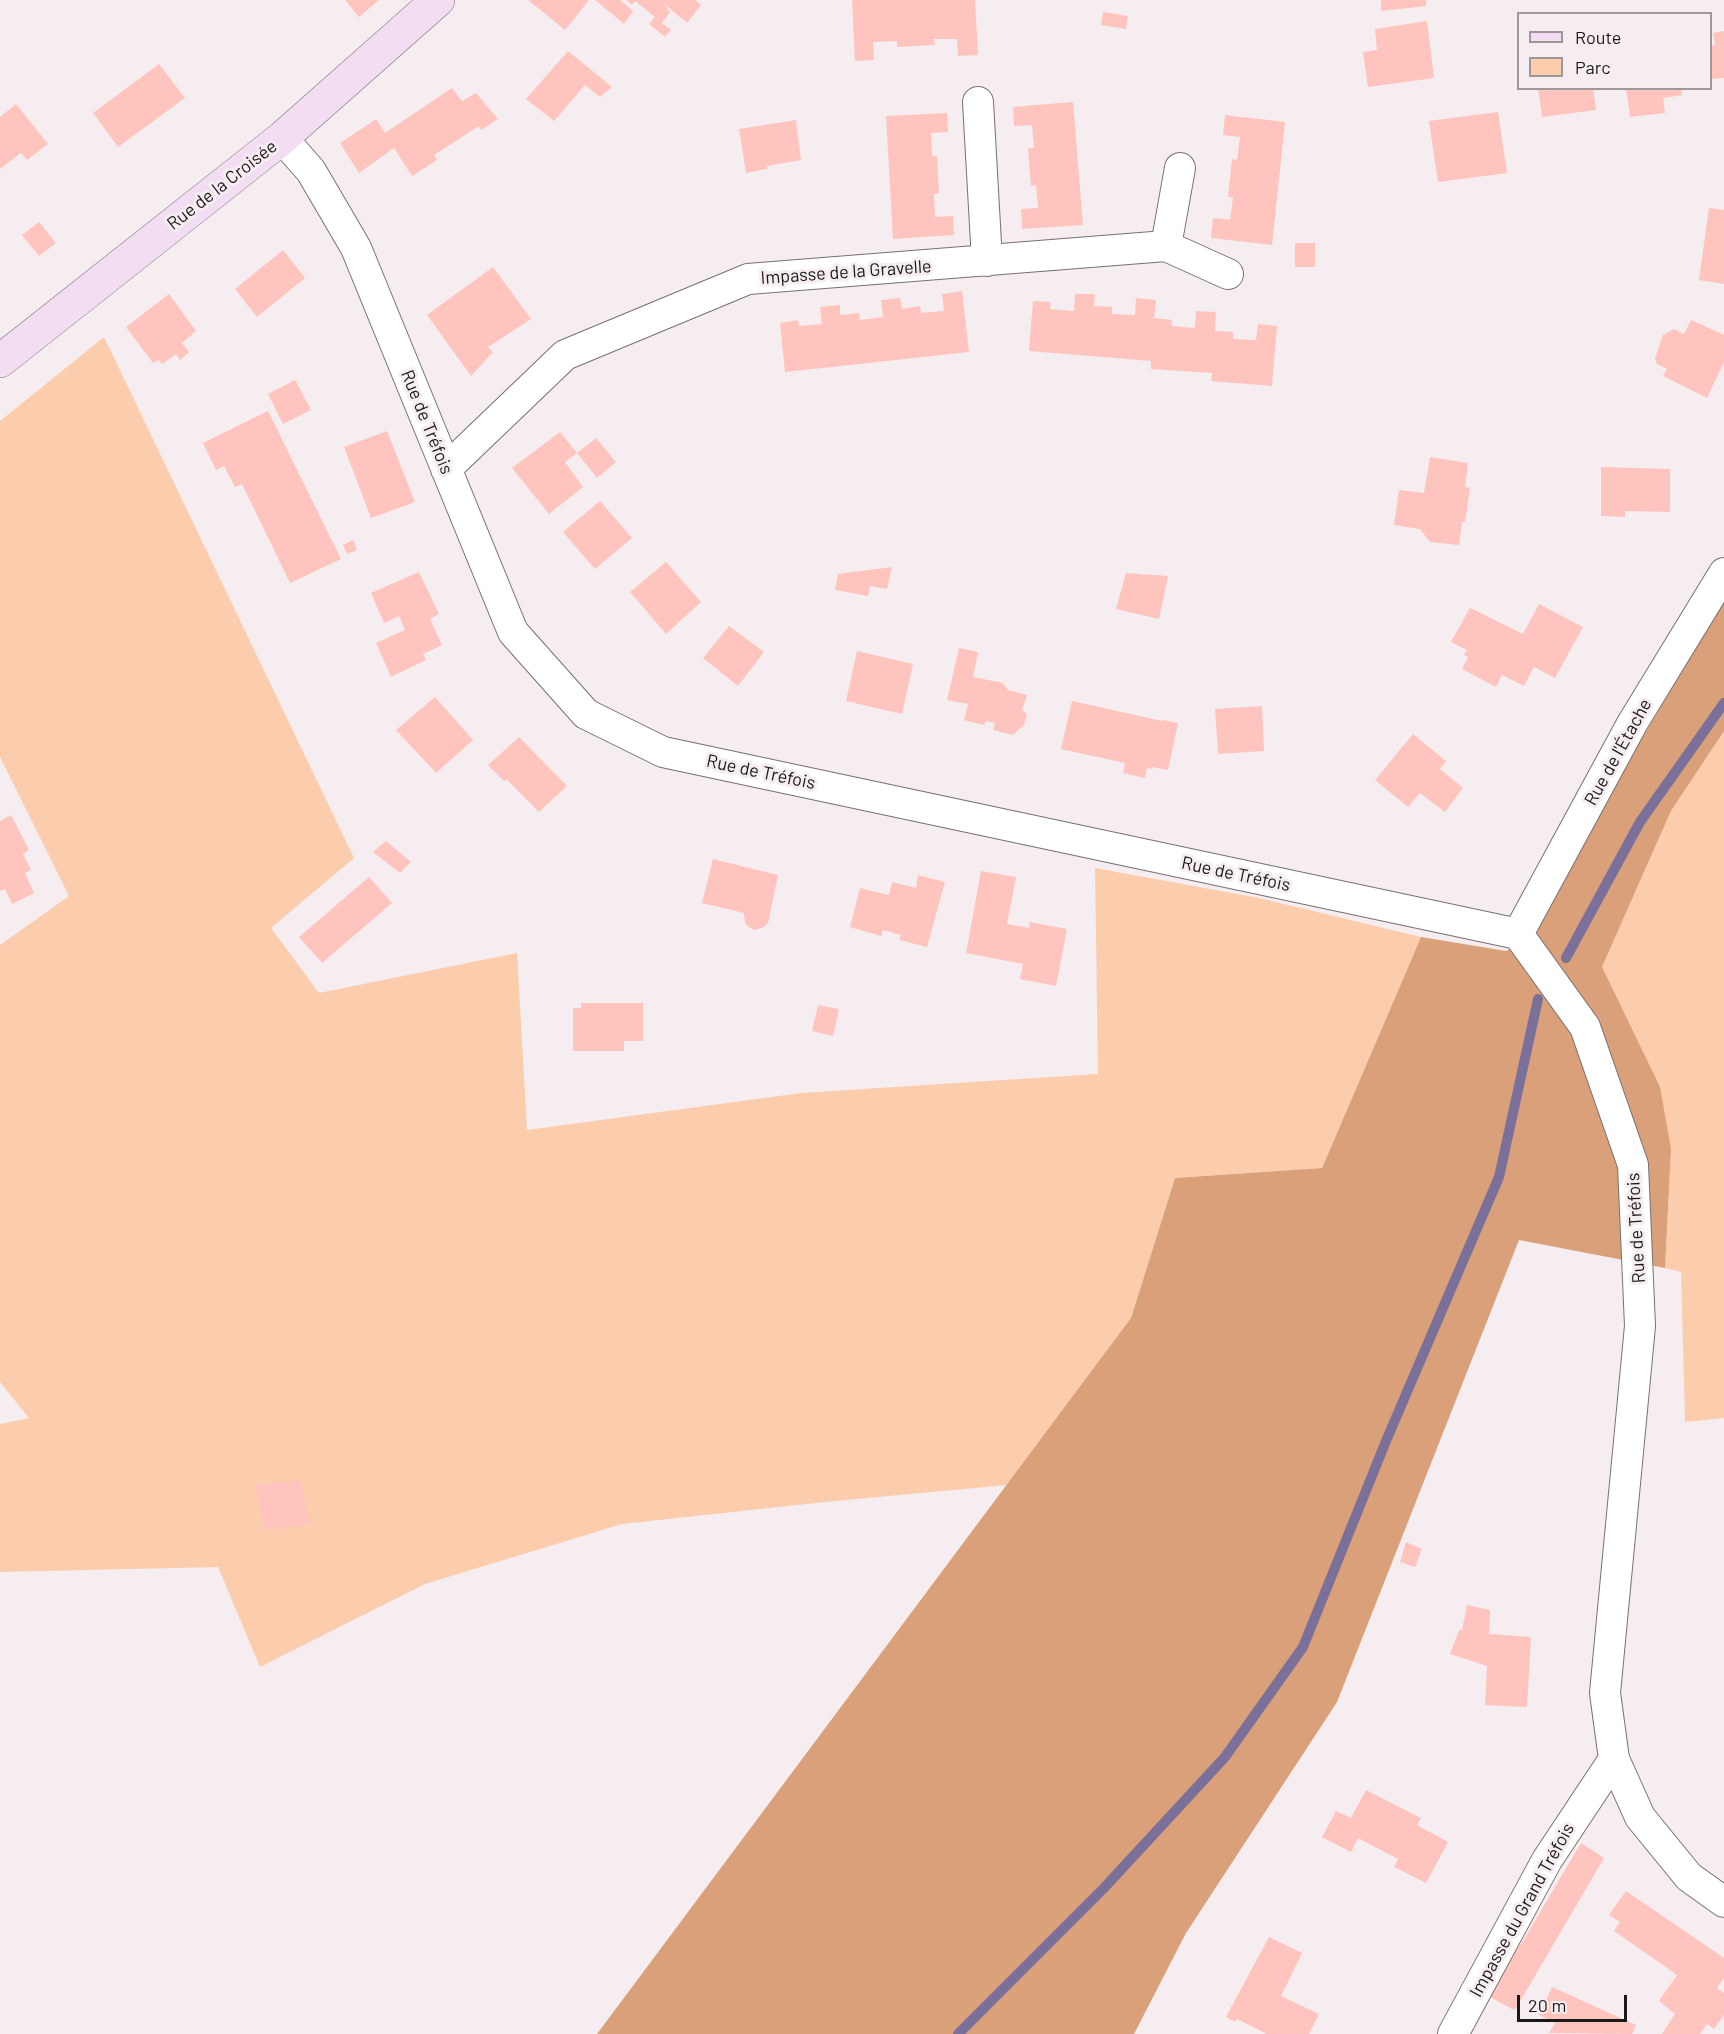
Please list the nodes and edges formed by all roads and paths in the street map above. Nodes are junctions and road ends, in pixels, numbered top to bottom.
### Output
1 (438, 0) edge
2 (978, 102) dead end
3 (282, 138) junction
4 (1180, 168) dead end
5 (1166, 246) junction
6 (987, 261) junction
7 (1228, 274) dead end
8 (0, 361) edge
9 (446, 469) junction
10 (1724, 573) edge
11 (1518, 934) junction
12 (1614, 1758) junction
13 (1724, 1902) edge
14 (1454, 2034) edge

1 - 3 main road, Rue de la Croisée
2 - 6 street
3 - 8 main road, Rue de la Croisée
3 - 9 street, Rue de Tréfois
4 - 5 street
5 - 6 street, Impasse de la Gravelle
5 - 7 street, Impasse de la Gravelle
6 - 9 street, Impasse de la Gravelle
9 - 11 street, Rue de Tréfois
10 - 11 street, Rue de l'Étache
11 - 12 street, Rue de Tréfois
12 - 13 street, Rue de Tréfois
12 - 14 street, Impasse du Grand Tréfois

